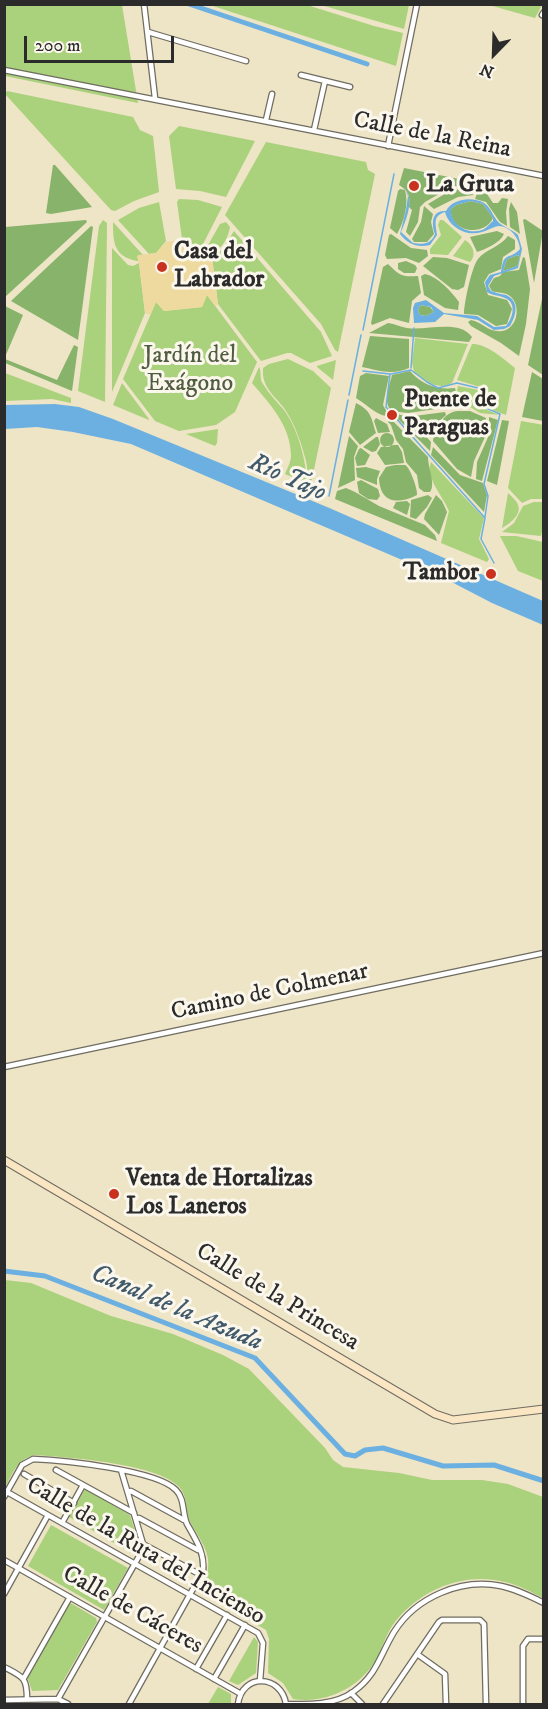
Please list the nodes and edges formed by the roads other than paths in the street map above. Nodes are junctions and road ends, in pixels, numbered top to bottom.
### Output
1 (144, 4) edge
2 (417, 4) edge
3 (148, 32) junction
4 (246, 61) dead end
5 (4, 70) edge
6 (301, 75) dead end
7 (325, 81) junction
8 (350, 87) dead end
9 (272, 94) dead end
10 (155, 98) junction
11 (266, 120) junction
12 (314, 130) junction
13 (388, 146) junction
14 (543, 176) edge
15 (543, 953) edge
16 (4, 1067) edge
17 (4, 1160) edge
18 (543, 1409) edge
19 (56, 1470) dead end
20 (121, 1470) junction
21 (24, 1474) dead end
22 (83, 1485) junction
23 (128, 1492) junction
24 (6, 1494) edge
25 (74, 1503) junction
26 (134, 1513) junction
27 (48, 1515) junction
28 (136, 1519) junction
29 (184, 1520) dead end
30 (62, 1523) junction
31 (143, 1544) junction
32 (198, 1550) dead end
33 (4, 1560) edge
34 (135, 1564) junction
35 (19, 1569) junction
36 (200, 1574) dead end
37 (4, 1594) edge
38 (191, 1596) junction
39 (70, 1597) junction
40 (543, 1603) edge
41 (226, 1615) junction
42 (105, 1617) junction
43 (245, 1625) junction
44 (543, 1639) edge
45 (160, 1648) junction
46 (417, 1654) junction
47 (4, 1667) edge
48 (196, 1669) junction
49 (24, 1678) junction
50 (214, 1679) junction
51 (260, 1681) junction
52 (351, 1693) junction
53 (241, 1694) junction
54 (27, 1699) junction
55 (58, 1699) junction
56 (4, 1700) edge
57 (40, 1702) edge
58 (68, 1704) edge
59 (129, 1704) edge
60 (238, 1704) edge
61 (287, 1704) edge
62 (362, 1704) edge
63 (383, 1704) edge
64 (446, 1704) edge
65 (486, 1704) edge
66 (523, 1704) edge

1 - 3 street
2 - 13 street
3 - 4 street
3 - 10 street
5 - 10 street, Calle de la Reina
6 - 7 street, Calle de la Reina
7 - 8 street, Calle de la Reina
7 - 12 street, Calle de la Reina
9 - 11 street
10 - 11 street, Calle de la Reina
11 - 12 street, Calle de la Reina
12 - 13 street, Calle de la Reina
13 - 14 street, Calle de la Reina
15 - 16 street, Camino de Colmenar
17 - 18 street, Calle de la Princesa
19 - 22 street
20 - 23 street
20 - 24 street
20 - 38 street
21 - 25 street
22 - 25 street
22 - 26 street
23 - 26 street
23 - 29 street
24 - 27 street, Calle de la Ruta del Incienso
25 - 30 street
26 - 28 street
27 - 30 street, Calle de la Ruta del Incienso
27 - 35 street
28 - 31 street
28 - 32 street
30 - 34 street, Calle de la Ruta del Incienso
31 - 34 street
31 - 36 street
33 - 35 street, Calle de Cáceres
34 - 38 street, Calle de la Ruta del Incienso
34 - 42 street
35 - 37 street
35 - 39 street, Calle de Cáceres
38 - 41 street, Calle de la Ruta del Incienso
38 - 45 street
39 - 42 street, Calle de Cáceres
39 - 49 street
40 - 52 street
41 - 43 street, Calle de la Ruta del Incienso
41 - 48 street
42 - 45 street, Calle de Cáceres
42 - 55 street
43 - 50 street
43 - 51 street, Calle de la Ruta del Incienso
44 - 66 street
45 - 48 street, Calle de Cáceres
45 - 59 street
46 - 63 street
46 - 64 street
46 - 65 street
47 - 49 street
48 - 50 street, Calle de Cáceres
49 - 54 street
50 - 53 street, Calle de Cáceres
51 - 53 street
51 - 61 street
52 - 61 street
52 - 62 street
53 - 60 street
54 - 56 street
54 - 57 street
55 - 57 street
55 - 58 street

